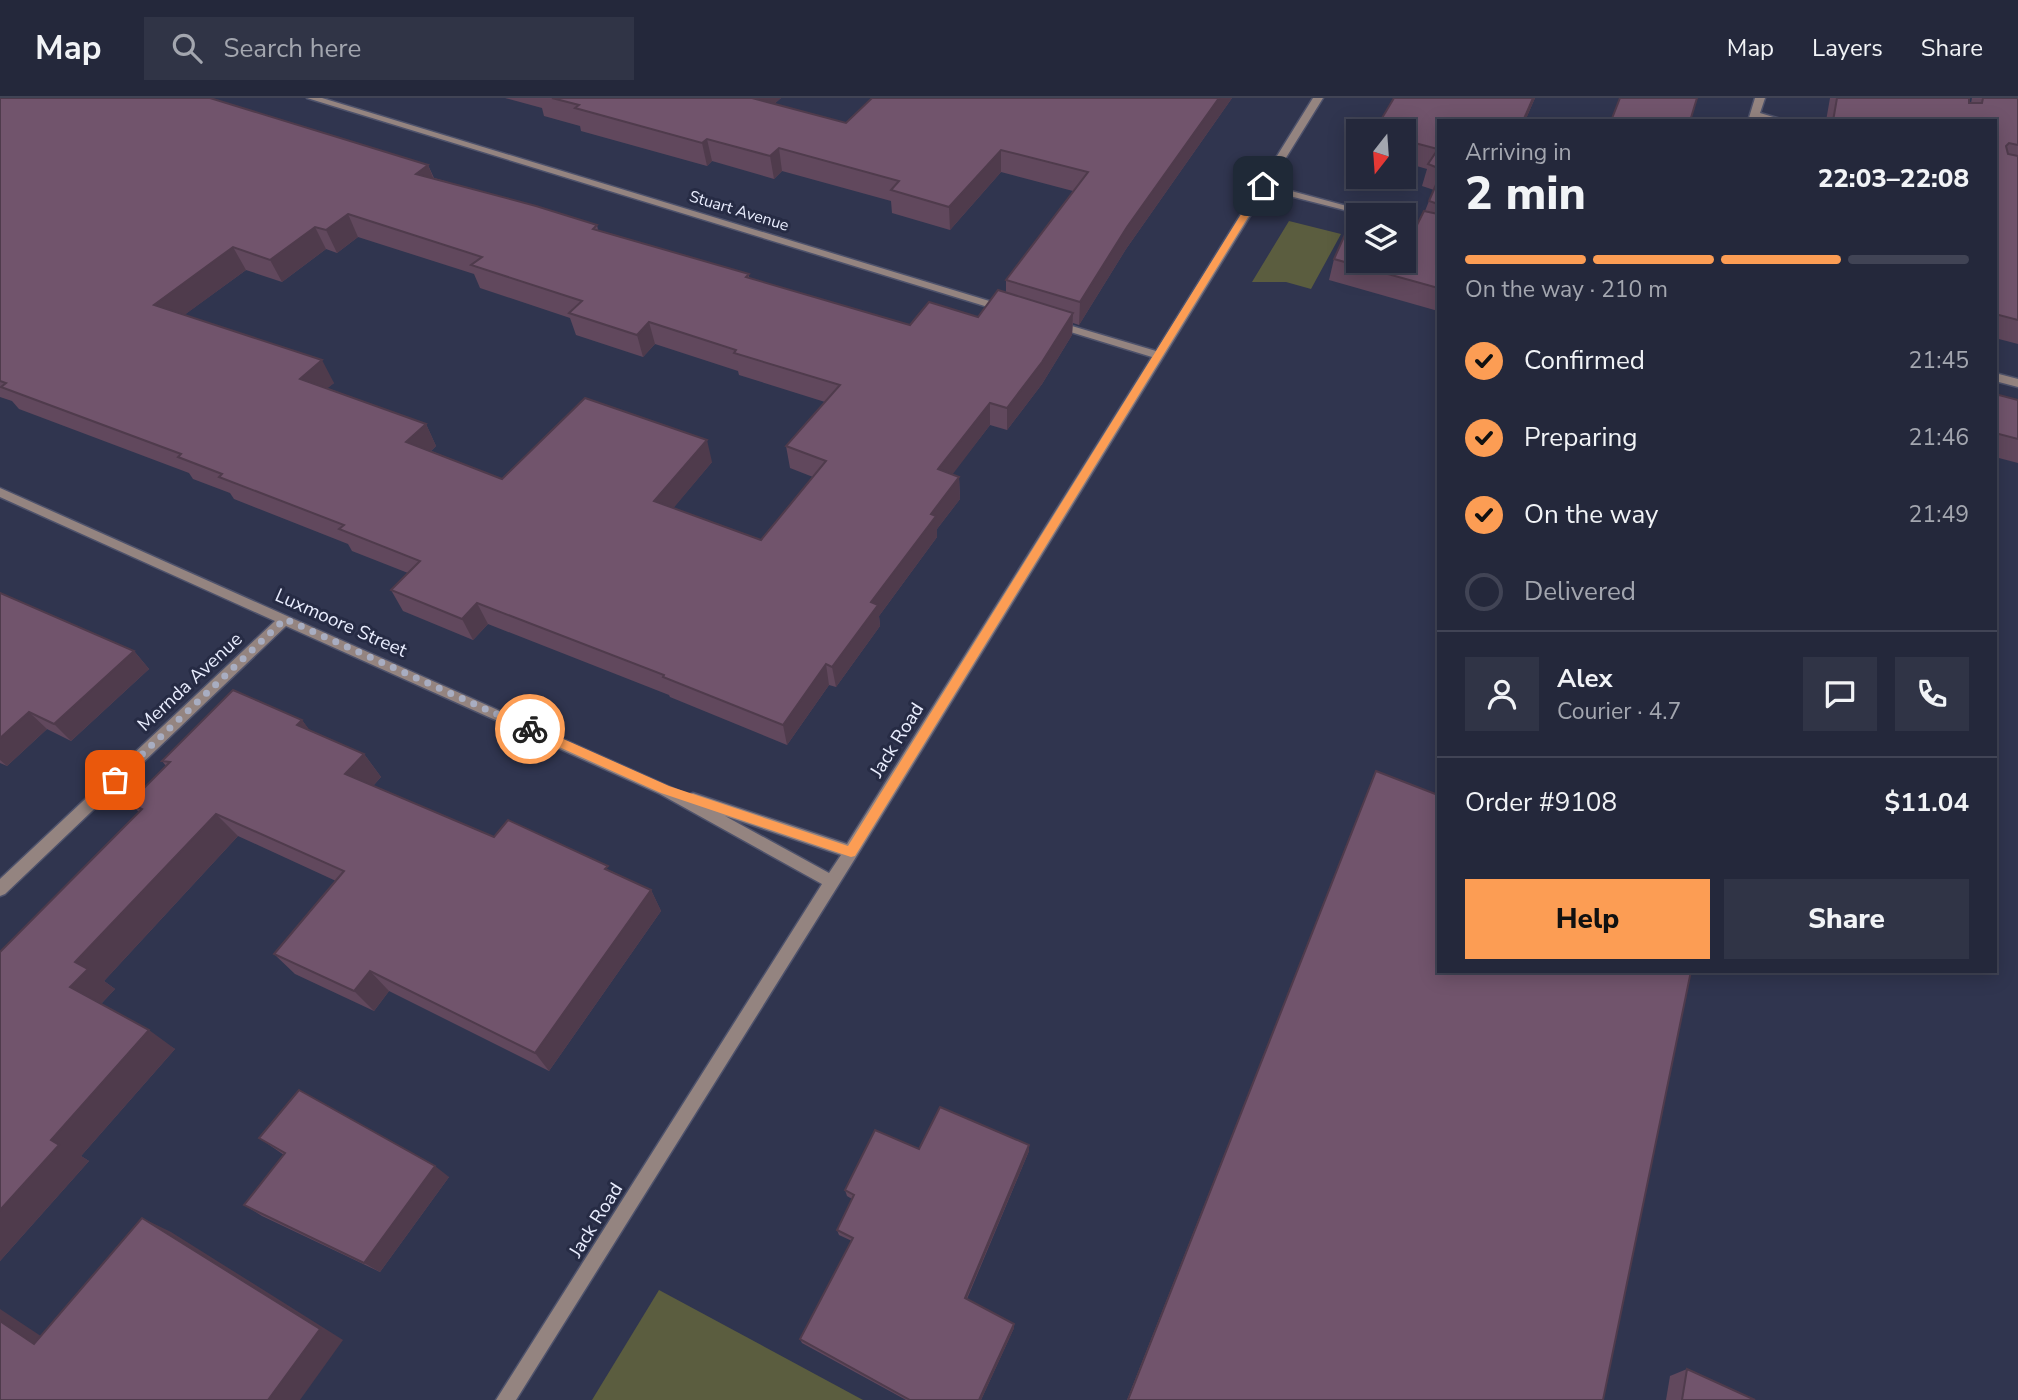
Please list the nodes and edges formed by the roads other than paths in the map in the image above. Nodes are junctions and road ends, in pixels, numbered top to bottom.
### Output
1 (312, 98) edge
2 (1318, 98) edge
3 (1760, 98) edge
4 (1754, 118) edge
5 (1263, 186) junction
6 (1346, 207) edge
7 (1416, 226) edge
8 (1437, 232) edge
9 (1014, 311) edge
10 (1040, 319) edge
11 (1157, 355) junction
12 (1997, 378) edge
13 (2018, 383) edge
14 (0, 492) edge
15 (285, 619) junction
16 (665, 790) junction
17 (851, 852) junction
18 (832, 882) junction
19 (0, 889) edge
20 (505, 1400) edge

1 - 9 street, Stuart Avenue
2 - 5 street, Jack Road
3 - 4 street
5 - 6 street
5 - 11 street, Jack Road
7 - 8 street
10 - 11 street
11 - 17 street, Jack Road
12 - 13 street
14 - 15 street, Luxmoore Street
15 - 16 street, Luxmoore Street
15 - 19 street, Mernda Avenue
16 - 17 street, Luxmoore Street
16 - 18 street, Luxmoore Street
17 - 18 street, Jack Road
18 - 20 street, Jack Road

